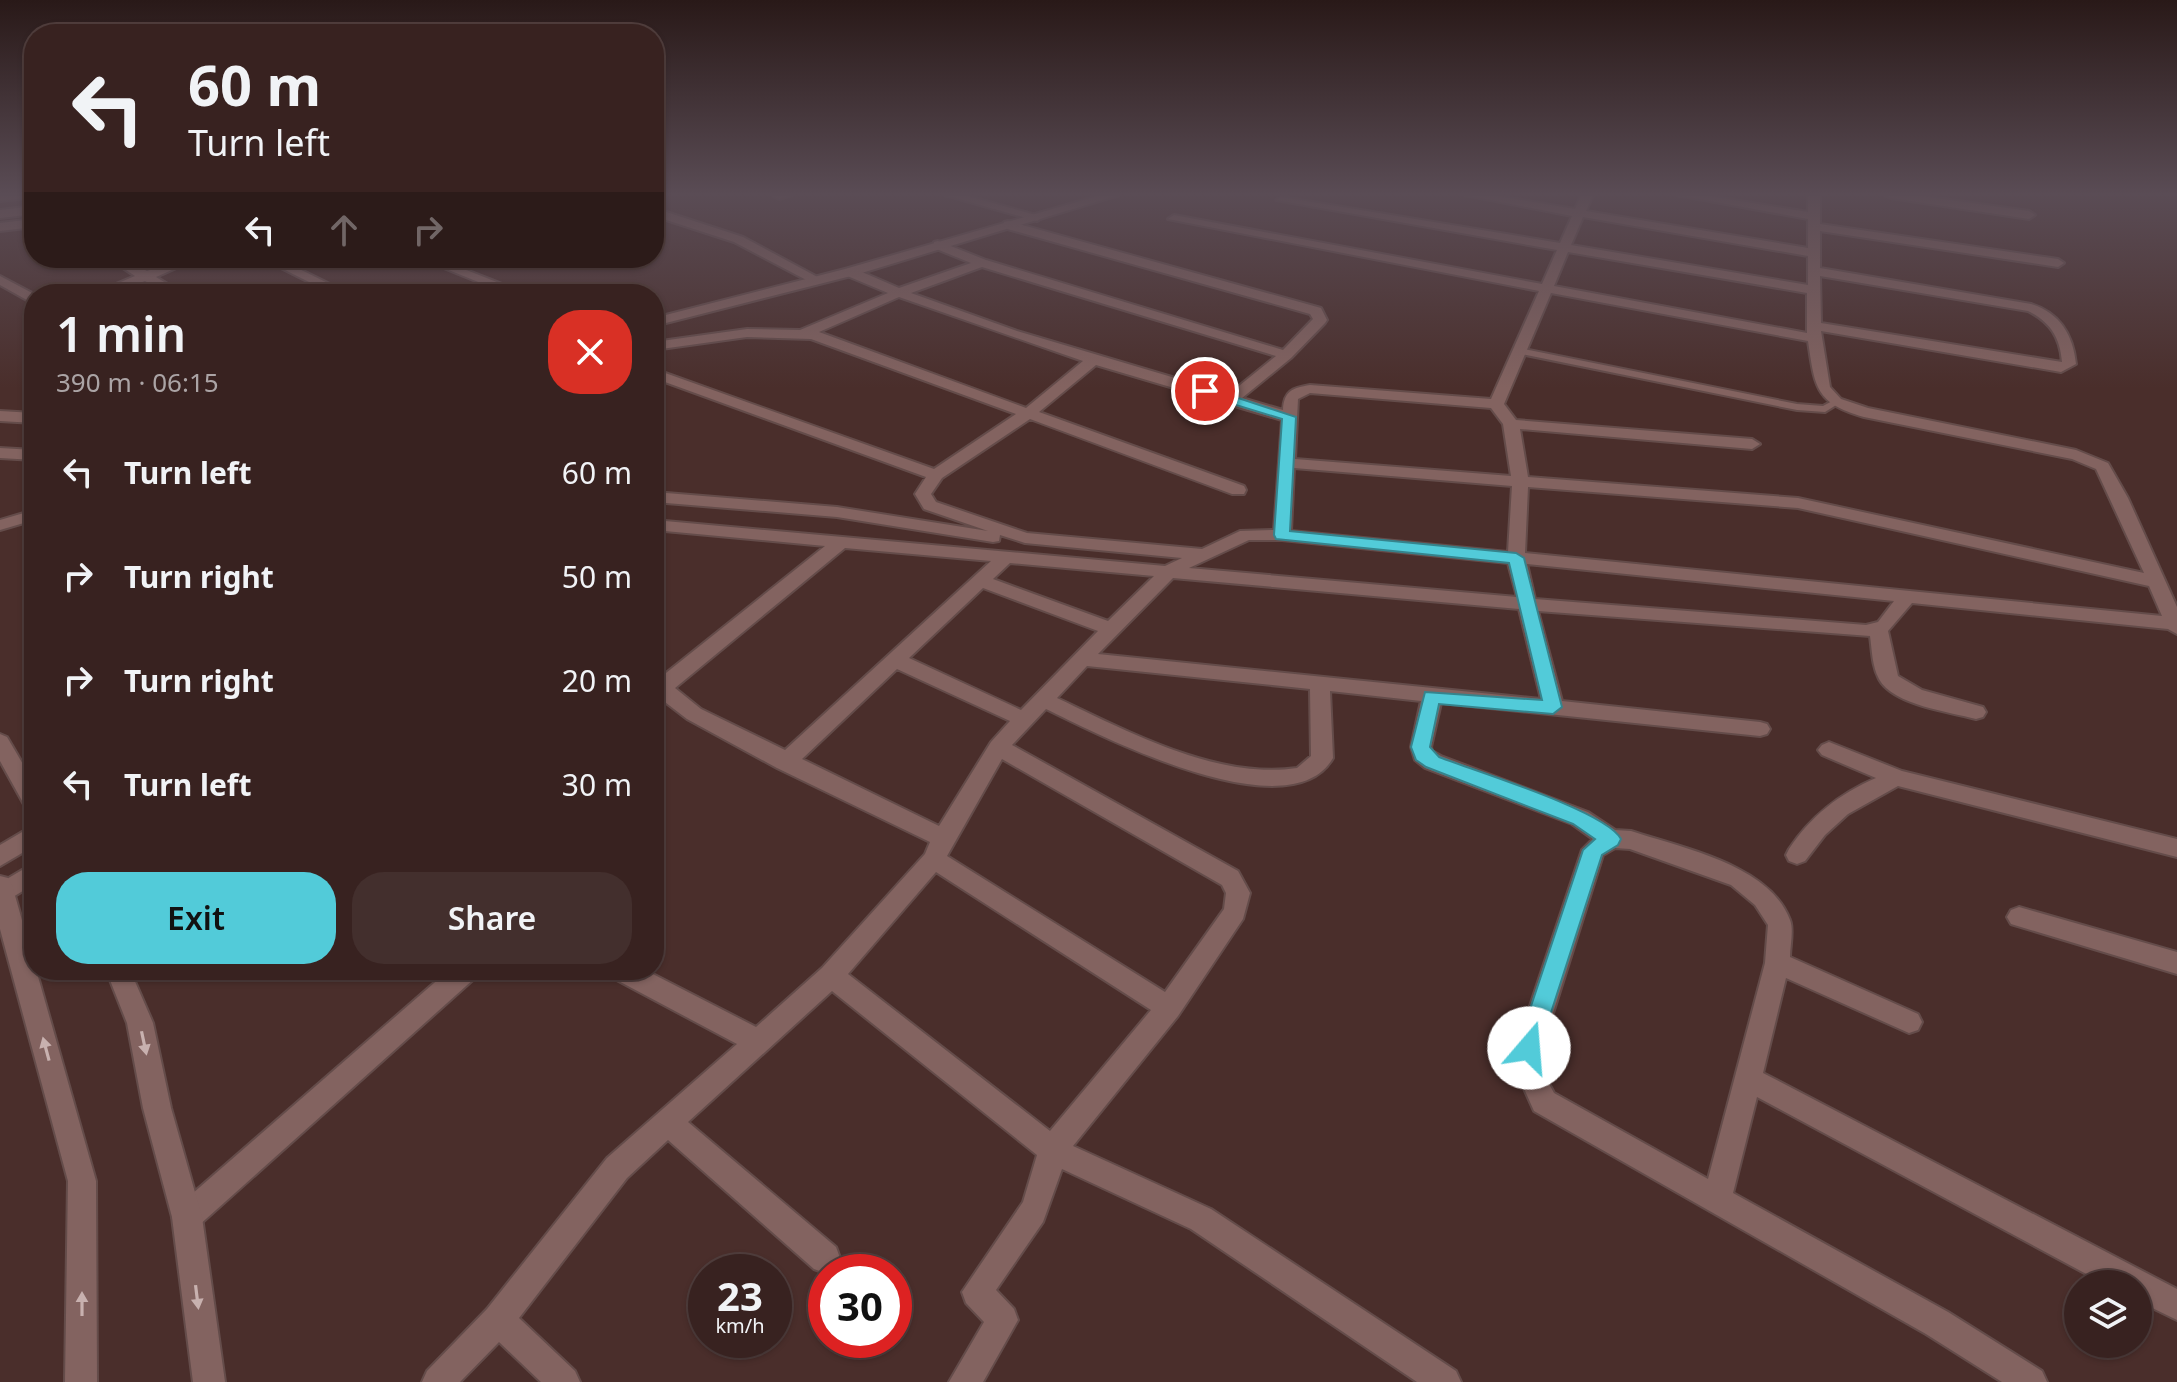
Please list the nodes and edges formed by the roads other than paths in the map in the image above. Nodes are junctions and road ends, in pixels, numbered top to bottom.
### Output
1 (781, 259) edge
2 (891, 259) edge
3 (973, 259) edge
4 (1132, 259) edge
5 (1389, 259) edge
6 (1557, 259) edge
7 (1635, 259) edge
8 (1815, 259) edge
9 (2037, 259) edge
10 (982, 263) junction
11 (2058, 263) dead end
12 (129, 268) edge
13 (166, 268) edge
14 (288, 268) edge
15 (451, 268) edge
16 (1816, 271) junction
17 (850, 272) junction
18 (142, 277) junction
19 (0, 280) edge
20 (817, 280) junction
21 (124, 284) edge
22 (156, 284) edge
23 (322, 284) edge
24 (494, 284) edge
25 (1546, 289) junction
26 (1814, 290) junction
27 (898, 293) junction
28 (24, 294) edge
29 (664, 319) edge
30 (1814, 332) junction
31 (804, 334) junction
32 (664, 345) edge
33 (1519, 351) junction
34 (1286, 355) junction
35 (1094, 359) junction
36 (664, 377) edge
37 (1232, 399) junction
38 (1836, 402) junction
39 (1496, 404) junction
40 (1030, 412) junction
41 (0, 416) edge
42 (24, 417) edge
43 (1289, 417) junction
44 (1511, 424) junction
45 (1752, 444) dead end
46 (0, 453) edge
47 (24, 454) edge
48 (1286, 463) junction
49 (936, 475) junction
50 (1520, 481) junction
51 (1238, 490) dead end
52 (664, 498) edge
53 (681, 500) junction
54 (664, 517) edge
55 (24, 518) edge
56 (0, 525) edge
57 (664, 527) edge
58 (1282, 535) junction
59 (1025, 538) junction
60 (841, 542) junction
61 (1205, 554) junction
62 (1005, 558) junction
63 (1516, 558) junction
64 (1170, 570) junction
65 (980, 581) junction
66 (2158, 582) junction
67 (1907, 597) junction
68 (1526, 604) junction
69 (2176, 626) edge
70 (1110, 629) junction
71 (1878, 629) junction
72 (1082, 659) junction
73 (895, 660) junction
74 (664, 682) edge
75 (1320, 685) junction
76 (664, 693) edge
77 (1432, 697) junction
78 (1044, 700) junction
79 (1553, 707) junction
80 (1976, 712) dead end
81 (1023, 719) junction
82 (1760, 729) dead end
83 (0, 742) edge
84 (998, 747) junction
85 (1829, 750) dead end
86 (785, 762) junction
87 (1897, 778) junction
88 (24, 784) edge
89 (1611, 839) junction
90 (24, 841) edge
91 (2177, 848) edge
92 (938, 849) junction
93 (1797, 855) dead end
94 (0, 857) edge
95 (24, 878) edge
96 (1, 891) edge
97 (2019, 917) dead end
98 (1777, 963) junction
99 (2177, 963) edge
100 (24, 973) edge
101 (831, 976) junction
102 (26, 980) edge
103 (122, 980) edge
104 (455, 980) edge
105 (641, 980) edge
106 (1169, 1008) junction
107 (1909, 1022) dead end
108 (759, 1042) junction
109 (1748, 1079) junction
110 (667, 1122) junction
111 (1052, 1150) junction
112 (1717, 1201) junction
113 (187, 1217) junction
114 (820, 1254) edge
115 (2110, 1270) edge
116 (2152, 1292) edge
117 (2177, 1305) edge
118 (498, 1320) junction
119 (81, 1382) edge
120 (209, 1382) edge
121 (438, 1382) edge
122 (564, 1382) edge
123 (965, 1382) edge
124 (1445, 1382) edge
125 (2031, 1382) edge

1 - 20 street
2 - 17 street
3 - 10 street
4 - 34 street
5 - 25 street
6 - 25 street
7 - 26 street
8 - 16 street
9 - 11 street
10 - 27 street
10 - 34 street
12 - 18 street
13 - 18 street
14 - 23 street
15 - 24 street
16 - 26 street
16 - 30 street
17 - 20 street
17 - 27 street
18 - 21 street
18 - 22 street
19 - 28 street
20 - 29 street
25 - 30 street
25 - 33 street
26 - 30 street
27 - 31 street
27 - 35 street
30 - 38 street
31 - 32 street
31 - 40 street
33 - 38 lane
33 - 39 street
34 - 37 street
35 - 37 street
35 - 40 street
36 - 49 street
37 - 43 street
38 - 66 street
39 - 43 street
39 - 44 street
40 - 49 street
40 - 51 street
41 - 42 street
43 - 48 street
44 - 45 street
44 - 50 street
46 - 47 street
48 - 50 street
48 - 58 street
49 - 59 street
50 - 63 street
50 - 66 street
52 - 53 street
53 - 54 street
53 - 59 street
55 - 56 street
57 - 60 street
58 - 61 street
58 - 63 street
59 - 61 street
60 - 62 street
60 - 74 street
61 - 64 street
62 - 64 street
62 - 65 street
63 - 67 street
63 - 68 street
64 - 68 street
64 - 70 street
65 - 70 street
65 - 73 street
66 - 69 street
67 - 69 street
67 - 71 street
68 - 71 street
68 - 79 street
70 - 72 street
71 - 80 street
72 - 75 street
72 - 78 street
73 - 81 street
73 - 86 street
75 - 77 street
75 - 78 street
76 - 86 street
77 - 79 street
77 - 89 street
78 - 81 street
79 - 82 street
81 - 84 street
83 - 88 street
84 - 92 street
84 - 106 street
85 - 87 street
86 - 92 street
87 - 91 street
87 - 93 street
89 - 98 street
89 - 112 street
90 - 94 street
92 - 101 street
92 - 106 street
95 - 96 street
100 -> 96 street
97 - 99 street
98 - 107 street
98 - 109 street
101 - 108 street
101 - 111 street
119 -> 102 street
103 -> 113 street
104 - 113 street
105 - 108 street
106 - 111 street
108 - 110 street
109 - 112 street
109 - 115 street
110 - 114 street
110 - 118 street
111 - 123 street
111 - 124 street
112 - 125 street
113 -> 120 street
116 - 117 street
118 - 121 street
118 - 122 street

